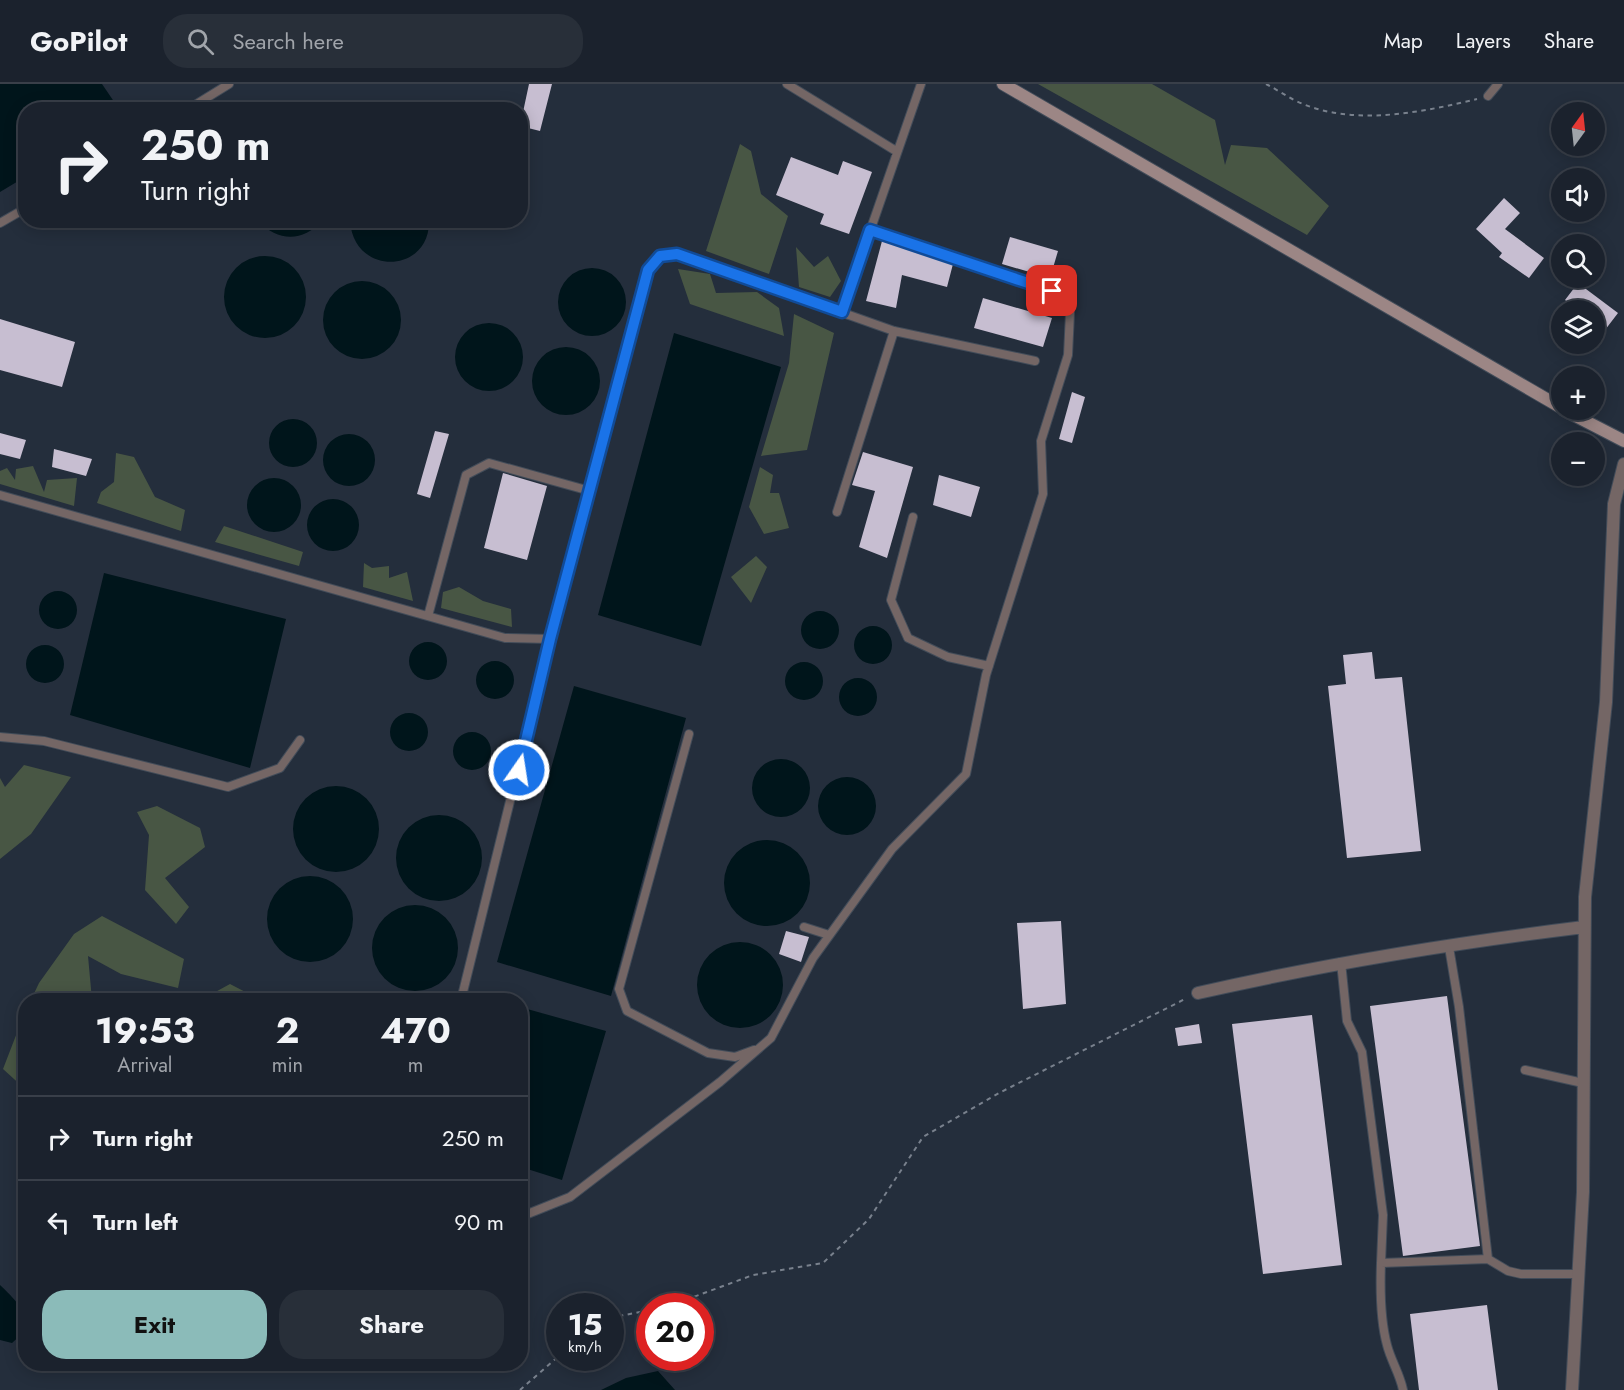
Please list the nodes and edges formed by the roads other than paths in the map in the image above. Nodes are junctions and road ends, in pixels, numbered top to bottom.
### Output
1 (229, 84) edge
2 (787, 84) edge
3 (921, 84) edge
4 (1003, 84) edge
5 (1498, 84) edge
6 (1488, 96) road end
7 (200, 102) edge
8 (896, 151) junction
9 (18, 213) edge
10 (0, 223) edge
11 (870, 230) junction
12 (842, 312) junction
13 (894, 331) junction
14 (1035, 361) dead end
15 (1551, 402) edge
16 (1584, 420) edge
17 (1624, 441) edge
18 (1624, 464) edge
19 (590, 491) junction
20 (0, 495) edge
21 (837, 512) dead end
22 (913, 517) dead end
23 (428, 616) junction
24 (550, 639) junction
25 (989, 666) junction
26 (689, 734) dead end
27 (0, 737) edge
28 (300, 740) dead end
29 (804, 927) dead end
30 (1584, 927) junction
31 (829, 935) junction
32 (1449, 947) junction
33 (1341, 962) junction
34 (463, 993) edge
35 (1198, 993) road end
36 (759, 1049) junction
37 (1525, 1070) dead end
38 (1583, 1083) junction
39 (528, 1214) edge
40 (1488, 1259) junction
41 (1381, 1263) junction
42 (1578, 1274) junction
43 (1403, 1390) edge
44 (1572, 1390) edge

1 - 7 lane
2 - 8 lane
3 - 8 lane
4 - 15 street
5 - 6 lane
8 - 11 lane
9 - 10 lane
11 - 12 lane
11 - 25 lane
12 - 13 lane
12 - 19 lane
13 - 14 lane
13 - 21 lane
16 - 17 street
18 - 30 street
19 - 23 lane
19 - 24 lane
20 - 23 lane
22 - 25 lane
23 - 24 lane
24 - 34 lane
25 - 31 lane
26 - 36 lane
27 - 28 lane
29 - 31 lane
30 - 32 street
30 - 38 street
31 - 36 lane
32 - 33 street
32 - 40 lane
33 - 35 street
33 - 41 lane
36 - 39 lane
37 - 38 lane
38 - 42 street
40 - 41 lane
40 - 42 lane
41 - 43 lane
42 - 44 street

